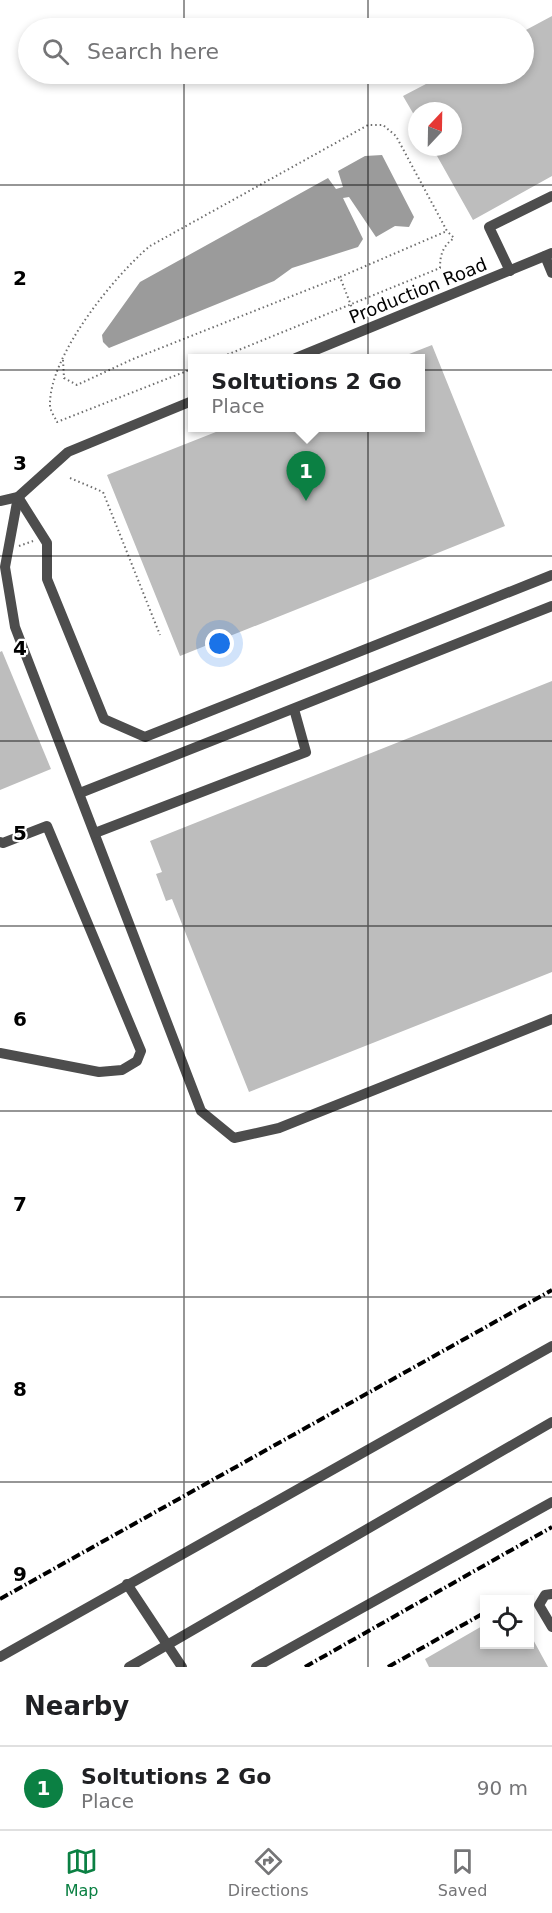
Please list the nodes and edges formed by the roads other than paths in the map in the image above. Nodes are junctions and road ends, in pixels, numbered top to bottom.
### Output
1 (552, 196) edge
2 (549, 255) edge
3 (510, 271) junction
4 (552, 273) edge
5 (306, 354) edge
6 (188, 403) edge
7 (18, 497) junction
8 (0, 501) edge
9 (552, 575) edge
10 (552, 606) edge
11 (294, 709) junction
12 (80, 793) junction
13 (95, 833) junction
14 (0, 842) edge
15 (552, 1019) edge
16 (0, 1053) edge
17 (552, 1346) edge
18 (552, 1422) edge
19 (552, 1502) edge
20 (127, 1584) junction
21 (552, 1594) edge
22 (552, 1627) edge
23 (168, 1644) junction
24 (0, 1657) edge
25 (129, 1667) edge
26 (182, 1667) edge
27 (256, 1667) edge

1 - 3 street
2 - 3 street, Production Road
2 - 4 street
3 - 5 street, Production Road
6 - 7 street
7 - 8 street
7 - 9 street
7 - 12 street
10 - 11 street
11 - 12 street
11 - 13 street
12 - 13 street
13 - 15 street
14 - 16 street
17 - 20 street
18 - 23 street
19 - 27 street
20 - 23 street
20 - 24 street
21 - 22 street
23 - 25 street
23 - 26 street

